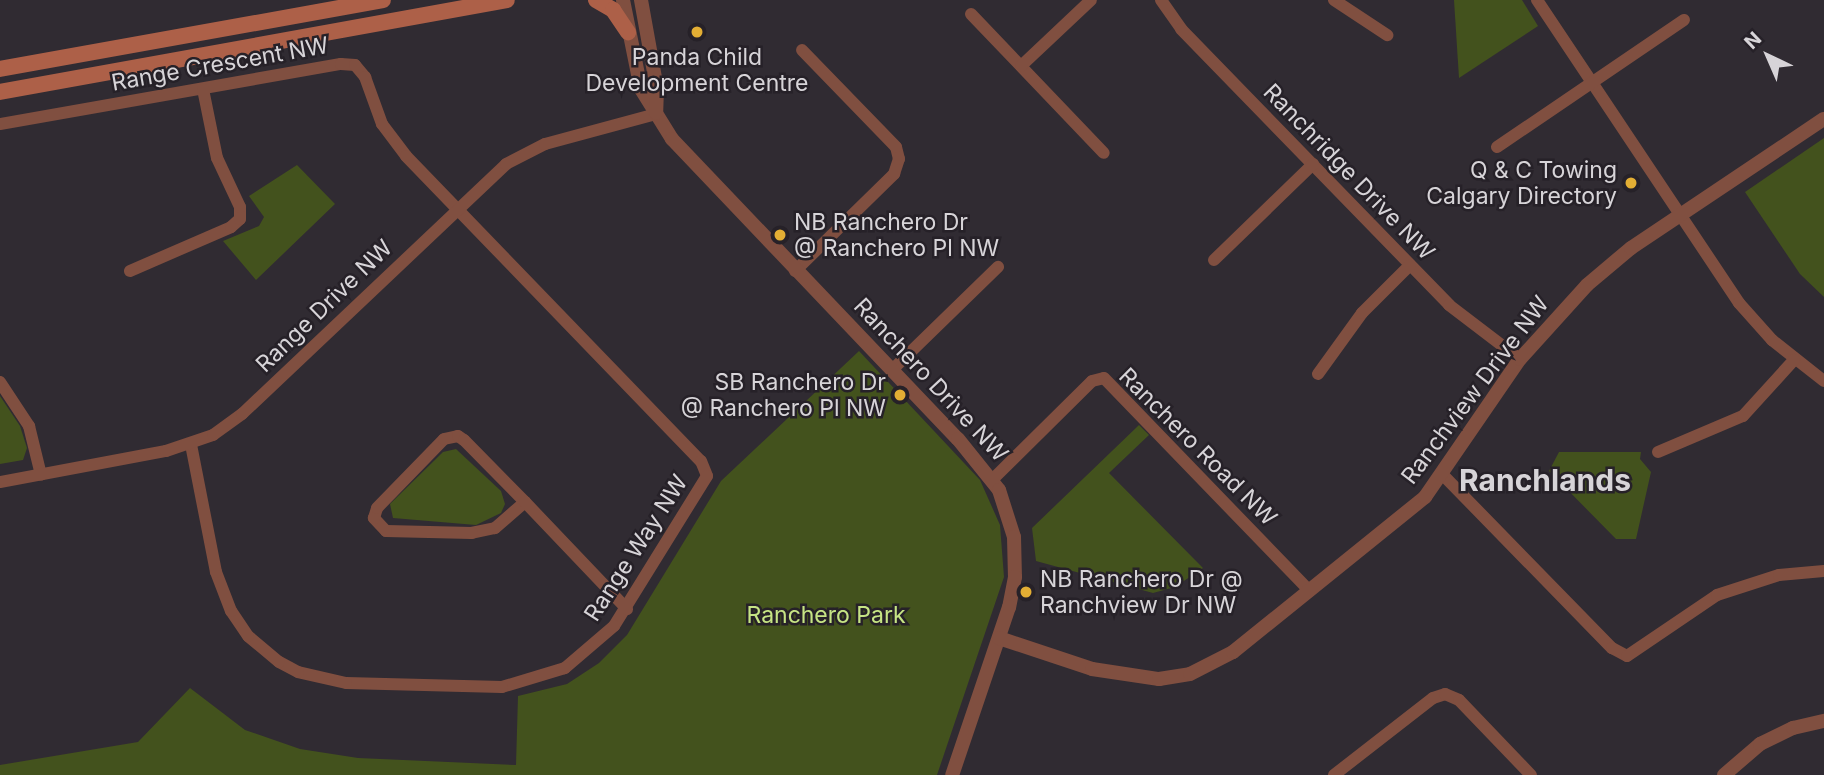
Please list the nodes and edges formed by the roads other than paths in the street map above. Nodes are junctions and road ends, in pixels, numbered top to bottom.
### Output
1 (383, 0) edge
2 (507, 0) edge
3 (596, 0) edge
4 (623, 0) edge
5 (641, 0) edge
6 (1091, 0) edge
7 (1161, 0) edge
8 (1334, 0) edge
9 (1536, 0) edge
10 (971, 14) dead end
11 (1684, 20) dead end
12 (628, 32) junction
13 (1387, 35) dead end
14 (802, 50) dead end
15 (1021, 66) junction
16 (0, 69) edge
17 (1591, 82) junction
18 (203, 89) junction
19 (0, 92) edge
20 (656, 114) junction
21 (1824, 119) edge
22 (0, 124) edge
23 (1497, 147) dead end
24 (1104, 152) dead end
25 (1313, 164) junction
26 (456, 208) junction
27 (1681, 215) junction
28 (1214, 260) dead end
29 (1410, 265) junction
30 (999, 267) dead end
31 (130, 271) dead end
32 (795, 271) junction
33 (1520, 359) junction
34 (1794, 360) junction
35 (892, 370) junction
36 (1318, 374) dead end
37 (1824, 381) edge
38 (0, 382) edge
39 (191, 444) junction
40 (1658, 452) dead end
41 (41, 475) junction
42 (1443, 475) junction
43 (993, 478) junction
44 (0, 482) edge
45 (525, 502) junction
46 (1824, 571) edge
47 (1310, 591) junction
48 (627, 609) junction
49 (999, 638) junction
50 (1824, 721) edge
51 (952, 775) edge
52 (1334, 775) edge
53 (1531, 775) edge
54 (1724, 775) edge

1 - 16 main road
2 - 19 main road
3 - 12 main road
4 - 12 street, Ranchero Drive NW
5 - 20 street
6 - 15 street
7 - 25 street, Ranchridge Drive NW
8 - 13 street
9 - 17 street
10 - 15 street
11 - 17 street
12 - 20 street, Ranchero Drive NW
14 - 32 street
15 - 24 street
17 - 23 street
17 - 27 street
18 - 22 street, Range Crescent NW
18 - 26 street, Range Crescent NW
18 - 31 street
20 - 26 street, Range Drive NW
20 - 32 street, Ranchero Drive NW
21 - 27 street, Ranchview Drive NW
25 - 28 street
25 - 29 street, Ranchridge Drive NW
26 - 39 street, Range Drive NW
26 - 48 street, Range Way NW
27 - 33 street, Ranchview Drive NW
27 - 34 street
29 - 33 street, Ranchridge Drive NW
29 - 36 street
30 - 35 street
32 - 35 street, Ranchero Drive NW
33 - 42 street, Ranchview Drive NW
34 - 37 street
34 - 40 street
35 - 43 street, Ranchero Drive NW
38 - 41 street
39 - 41 street, Range Drive NW
39 - 48 street, Range Way NW
41 - 44 street, Range Drive NW
42 - 46 street
42 - 47 street, Ranchview Drive NW
43 - 47 street, Ranchero Road NW
43 - 49 street, Ranchero Drive NW
45 - 45 street
45 - 48 street
47 - 49 street, Ranchview Drive NW
49 - 51 street, Ranchero Drive NW
50 - 54 street
52 - 53 street

